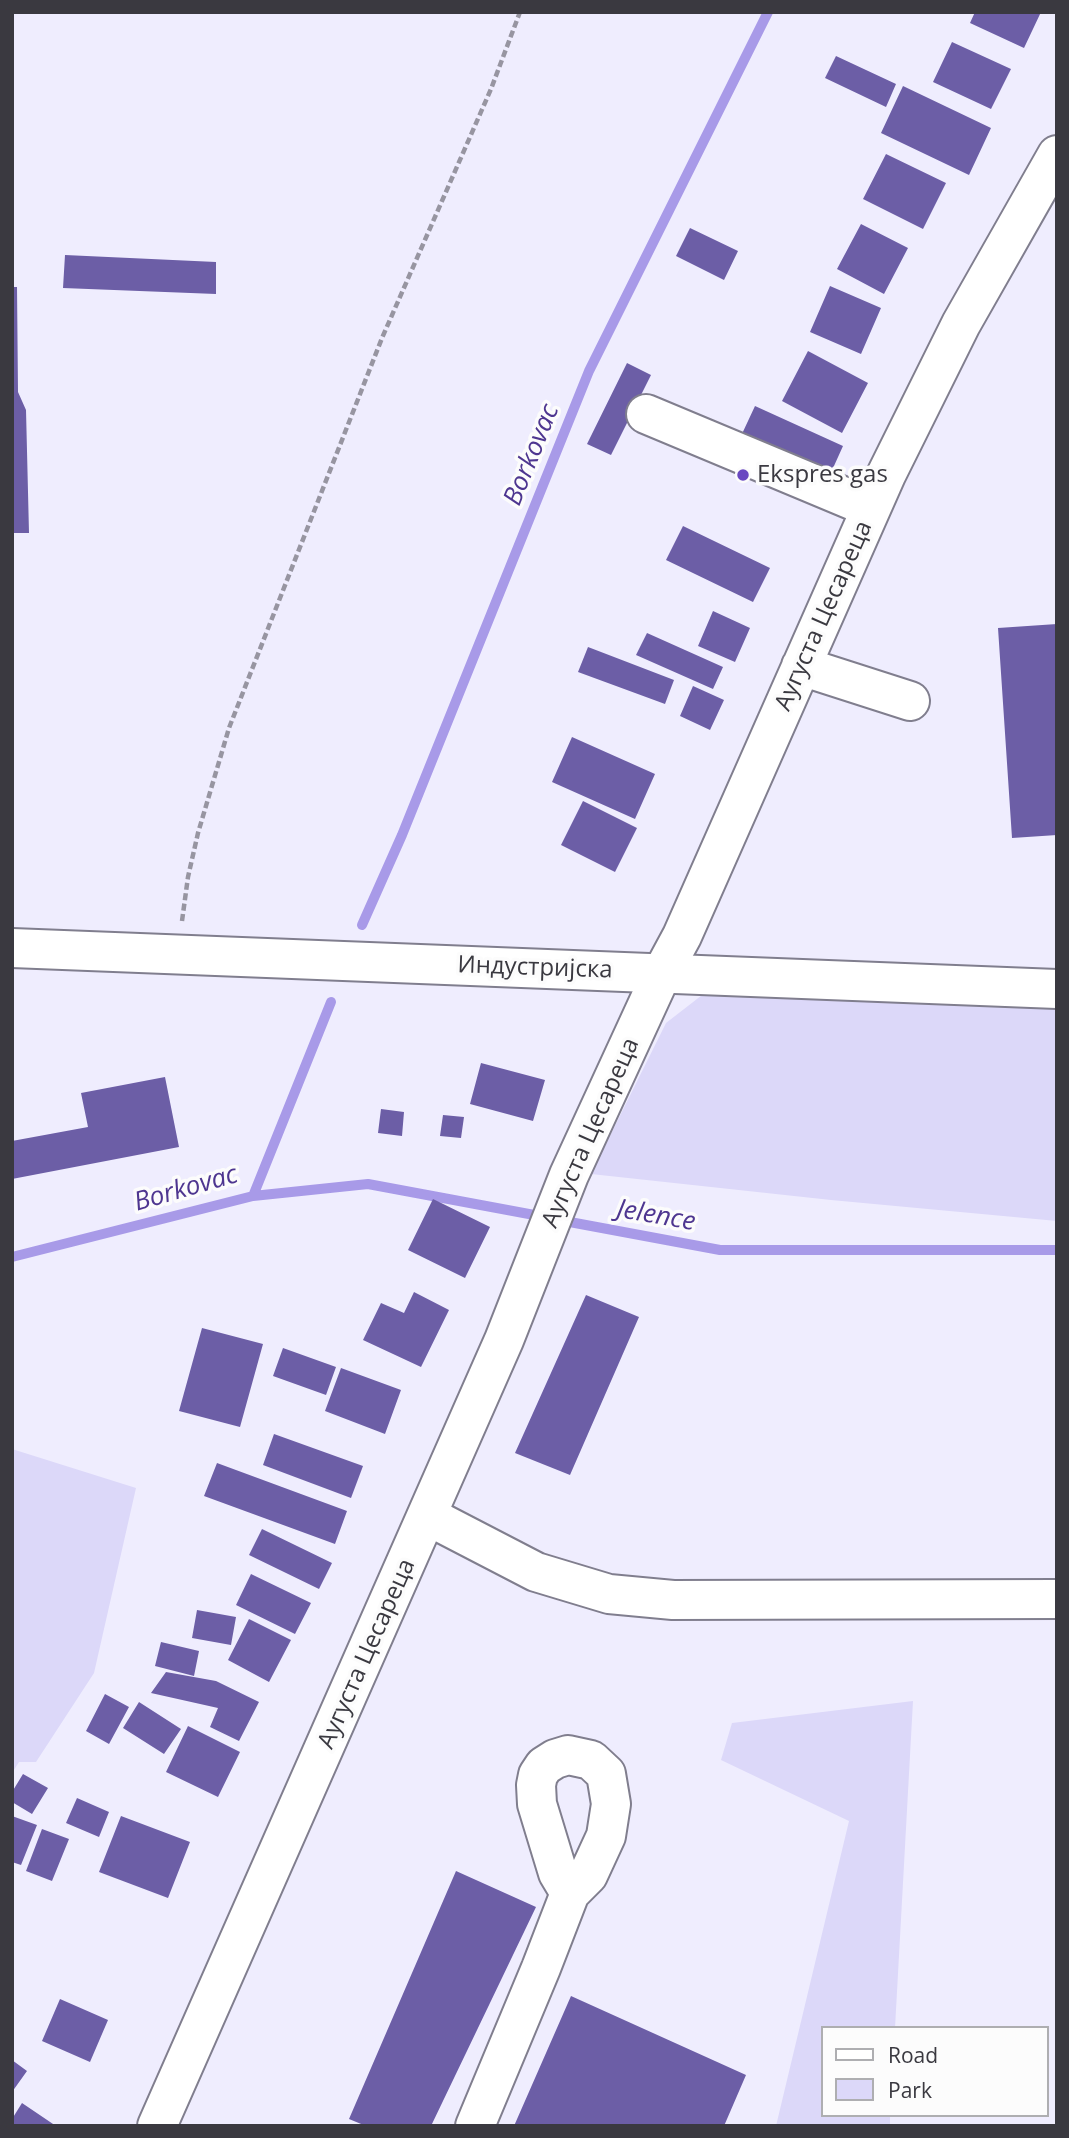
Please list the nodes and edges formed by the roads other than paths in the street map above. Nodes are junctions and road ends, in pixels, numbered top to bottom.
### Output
1 (1057, 155) edge
2 (646, 414) dead end
3 (872, 508) junction
4 (801, 666) junction
5 (909, 701) dead end
6 (12, 948) edge
7 (662, 973) junction
8 (1057, 989) edge
9 (428, 1516) junction
10 (1057, 1599) edge
11 (569, 1893) dead end
12 (157, 2126) edge
13 (475, 2126) edge

1 - 3 street, Аугуста Цесареца
2 - 3 street
3 - 4 street, Аугуста Цесареца
4 - 5 street
4 - 7 street, Аугуста Цесареца
6 - 7 street, Индустријска
7 - 8 street, Индустријска
7 - 9 street, Аугуста Цесареца
9 - 10 street
9 - 12 street, Аугуста Цесареца
11 - 13 street

